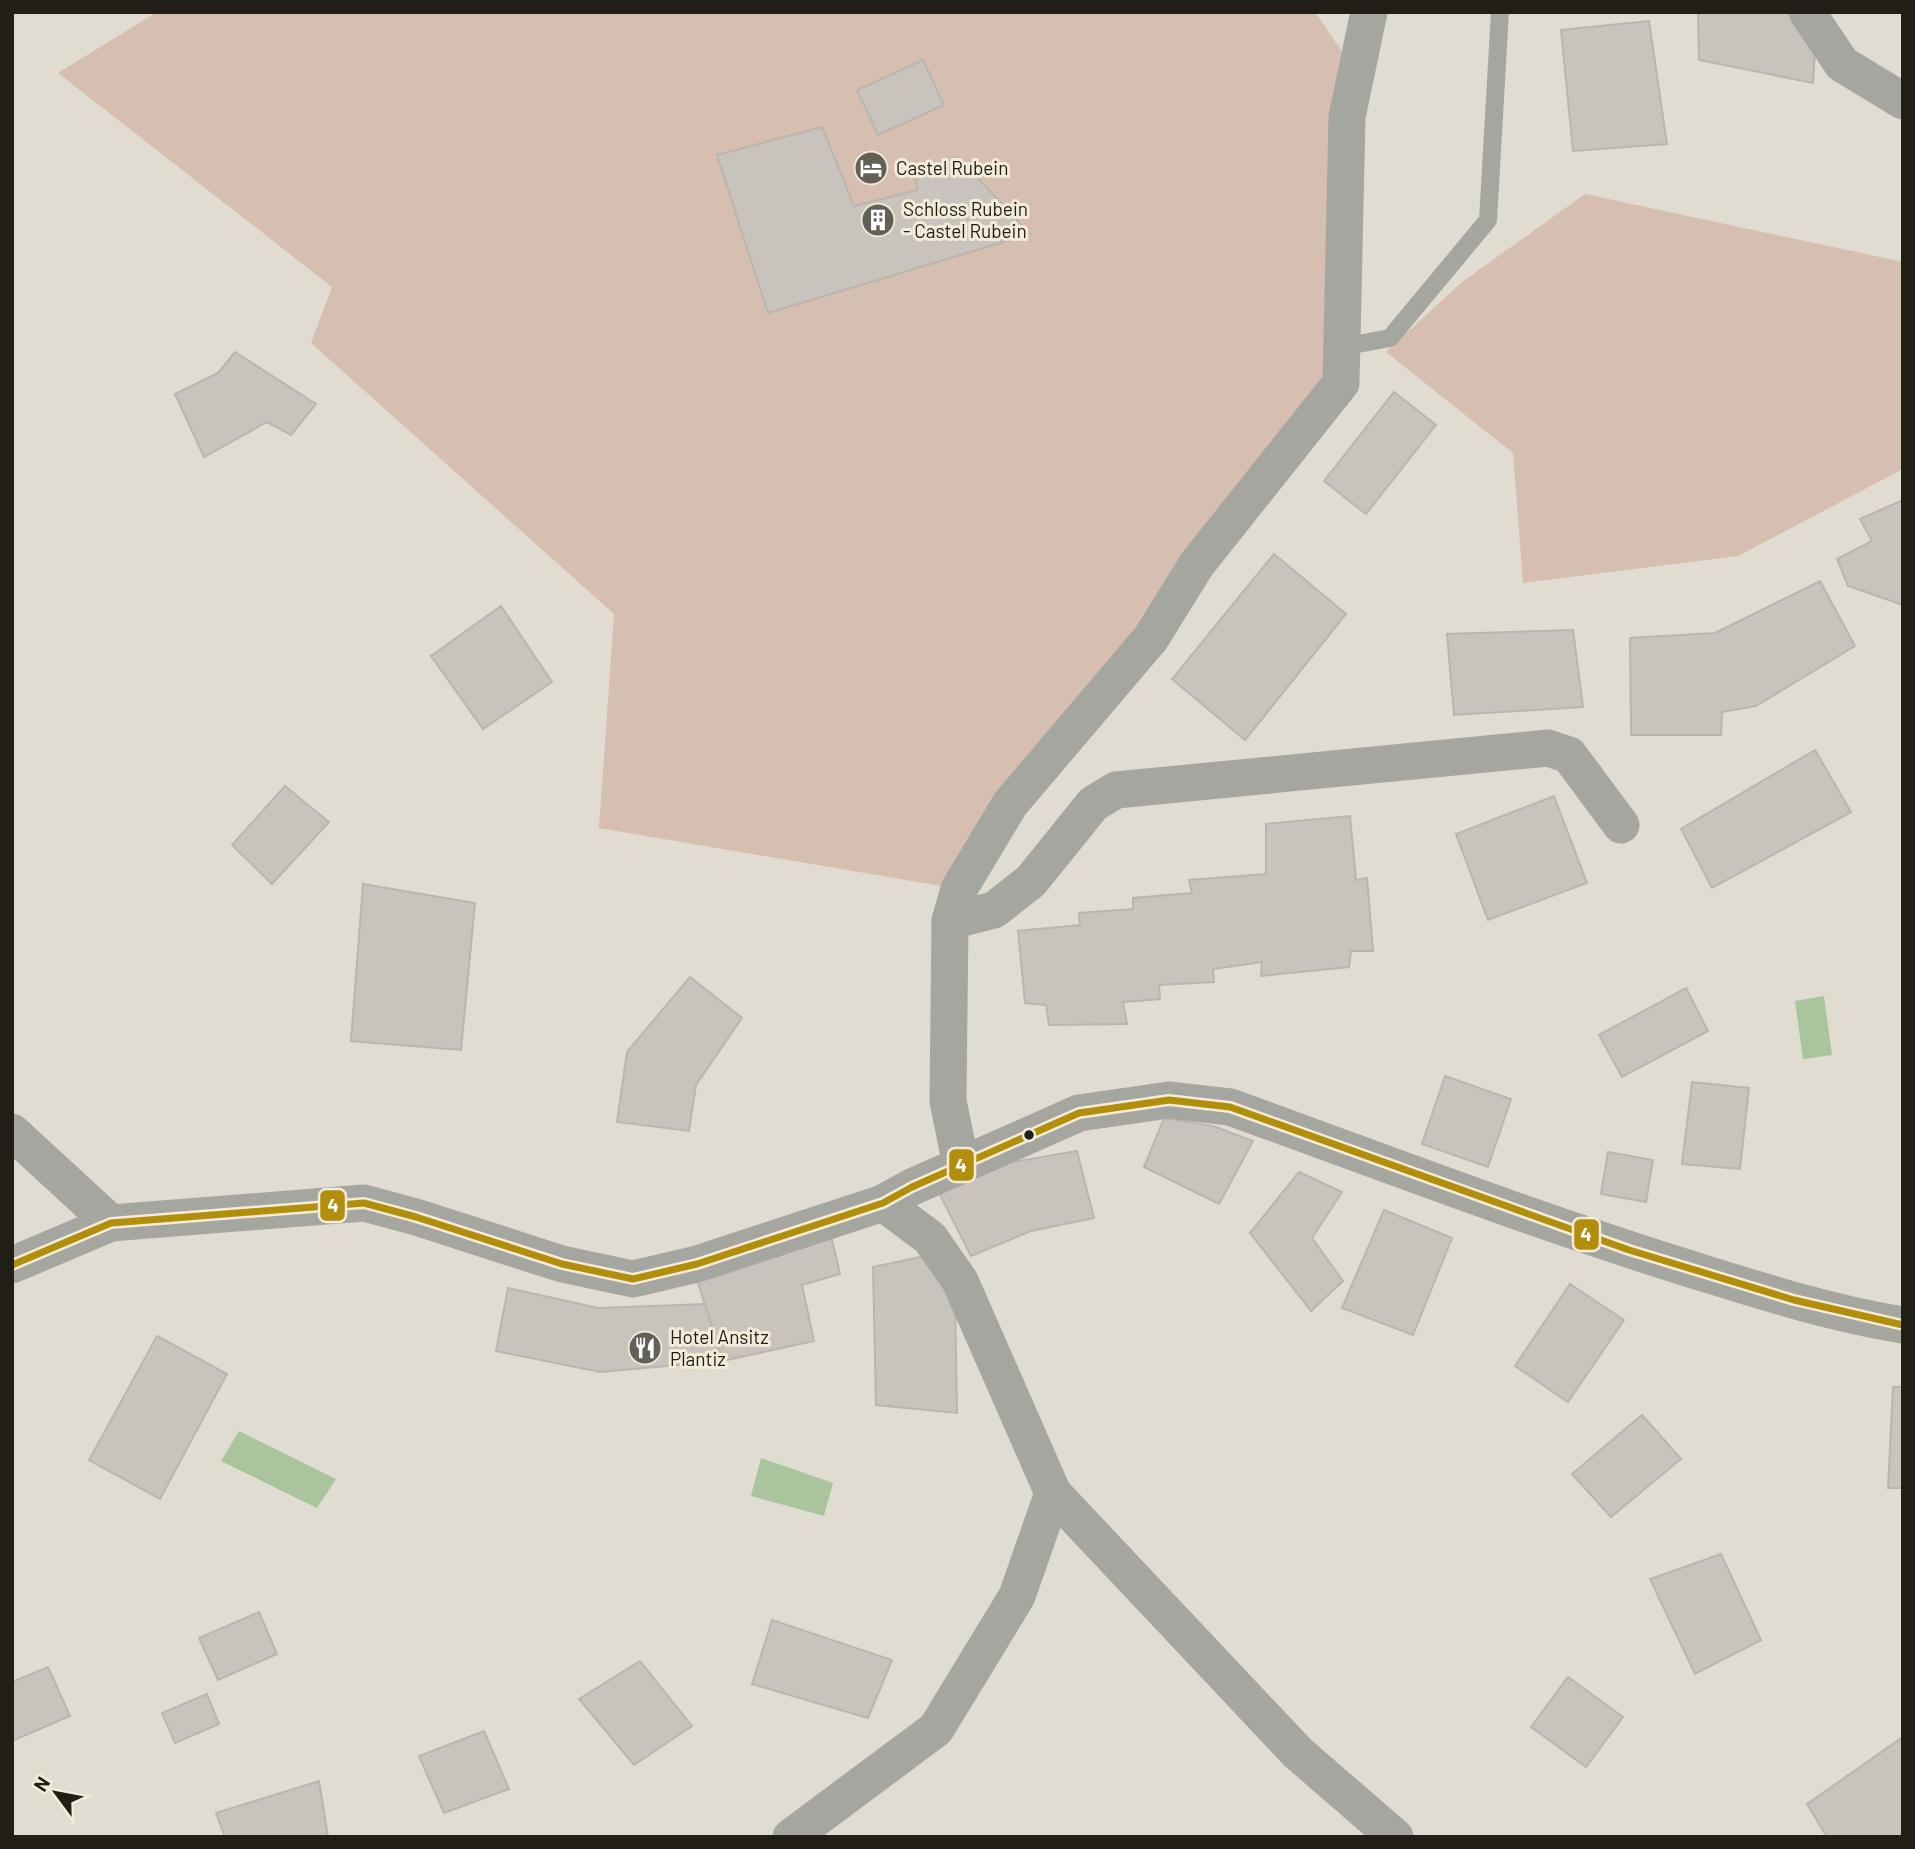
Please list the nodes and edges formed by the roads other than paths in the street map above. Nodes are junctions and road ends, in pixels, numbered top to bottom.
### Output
1 (1368, 12) edge
2 (1500, 12) edge
3 (1807, 12) edge
4 (1903, 101) edge
5 (1342, 346) junction
6 (1621, 825) dead end
7 (950, 921) junction
8 (12, 1132) edge
9 (961, 1165) junction
10 (883, 1203) junction
11 (111, 1223) junction
12 (12, 1265) edge
13 (1903, 1325) edge
14 (1053, 1493) junction
15 (791, 1837) edge
16 (1395, 1837) edge

1 - 5 street
2 - 5 lane
3 - 4 street
5 - 7 street
6 - 7 street
7 - 9 street
8 - 11 street
9 - 10 street
9 - 13 street
10 - 11 street
10 - 14 street
11 - 12 street
14 - 15 street
14 - 16 street

